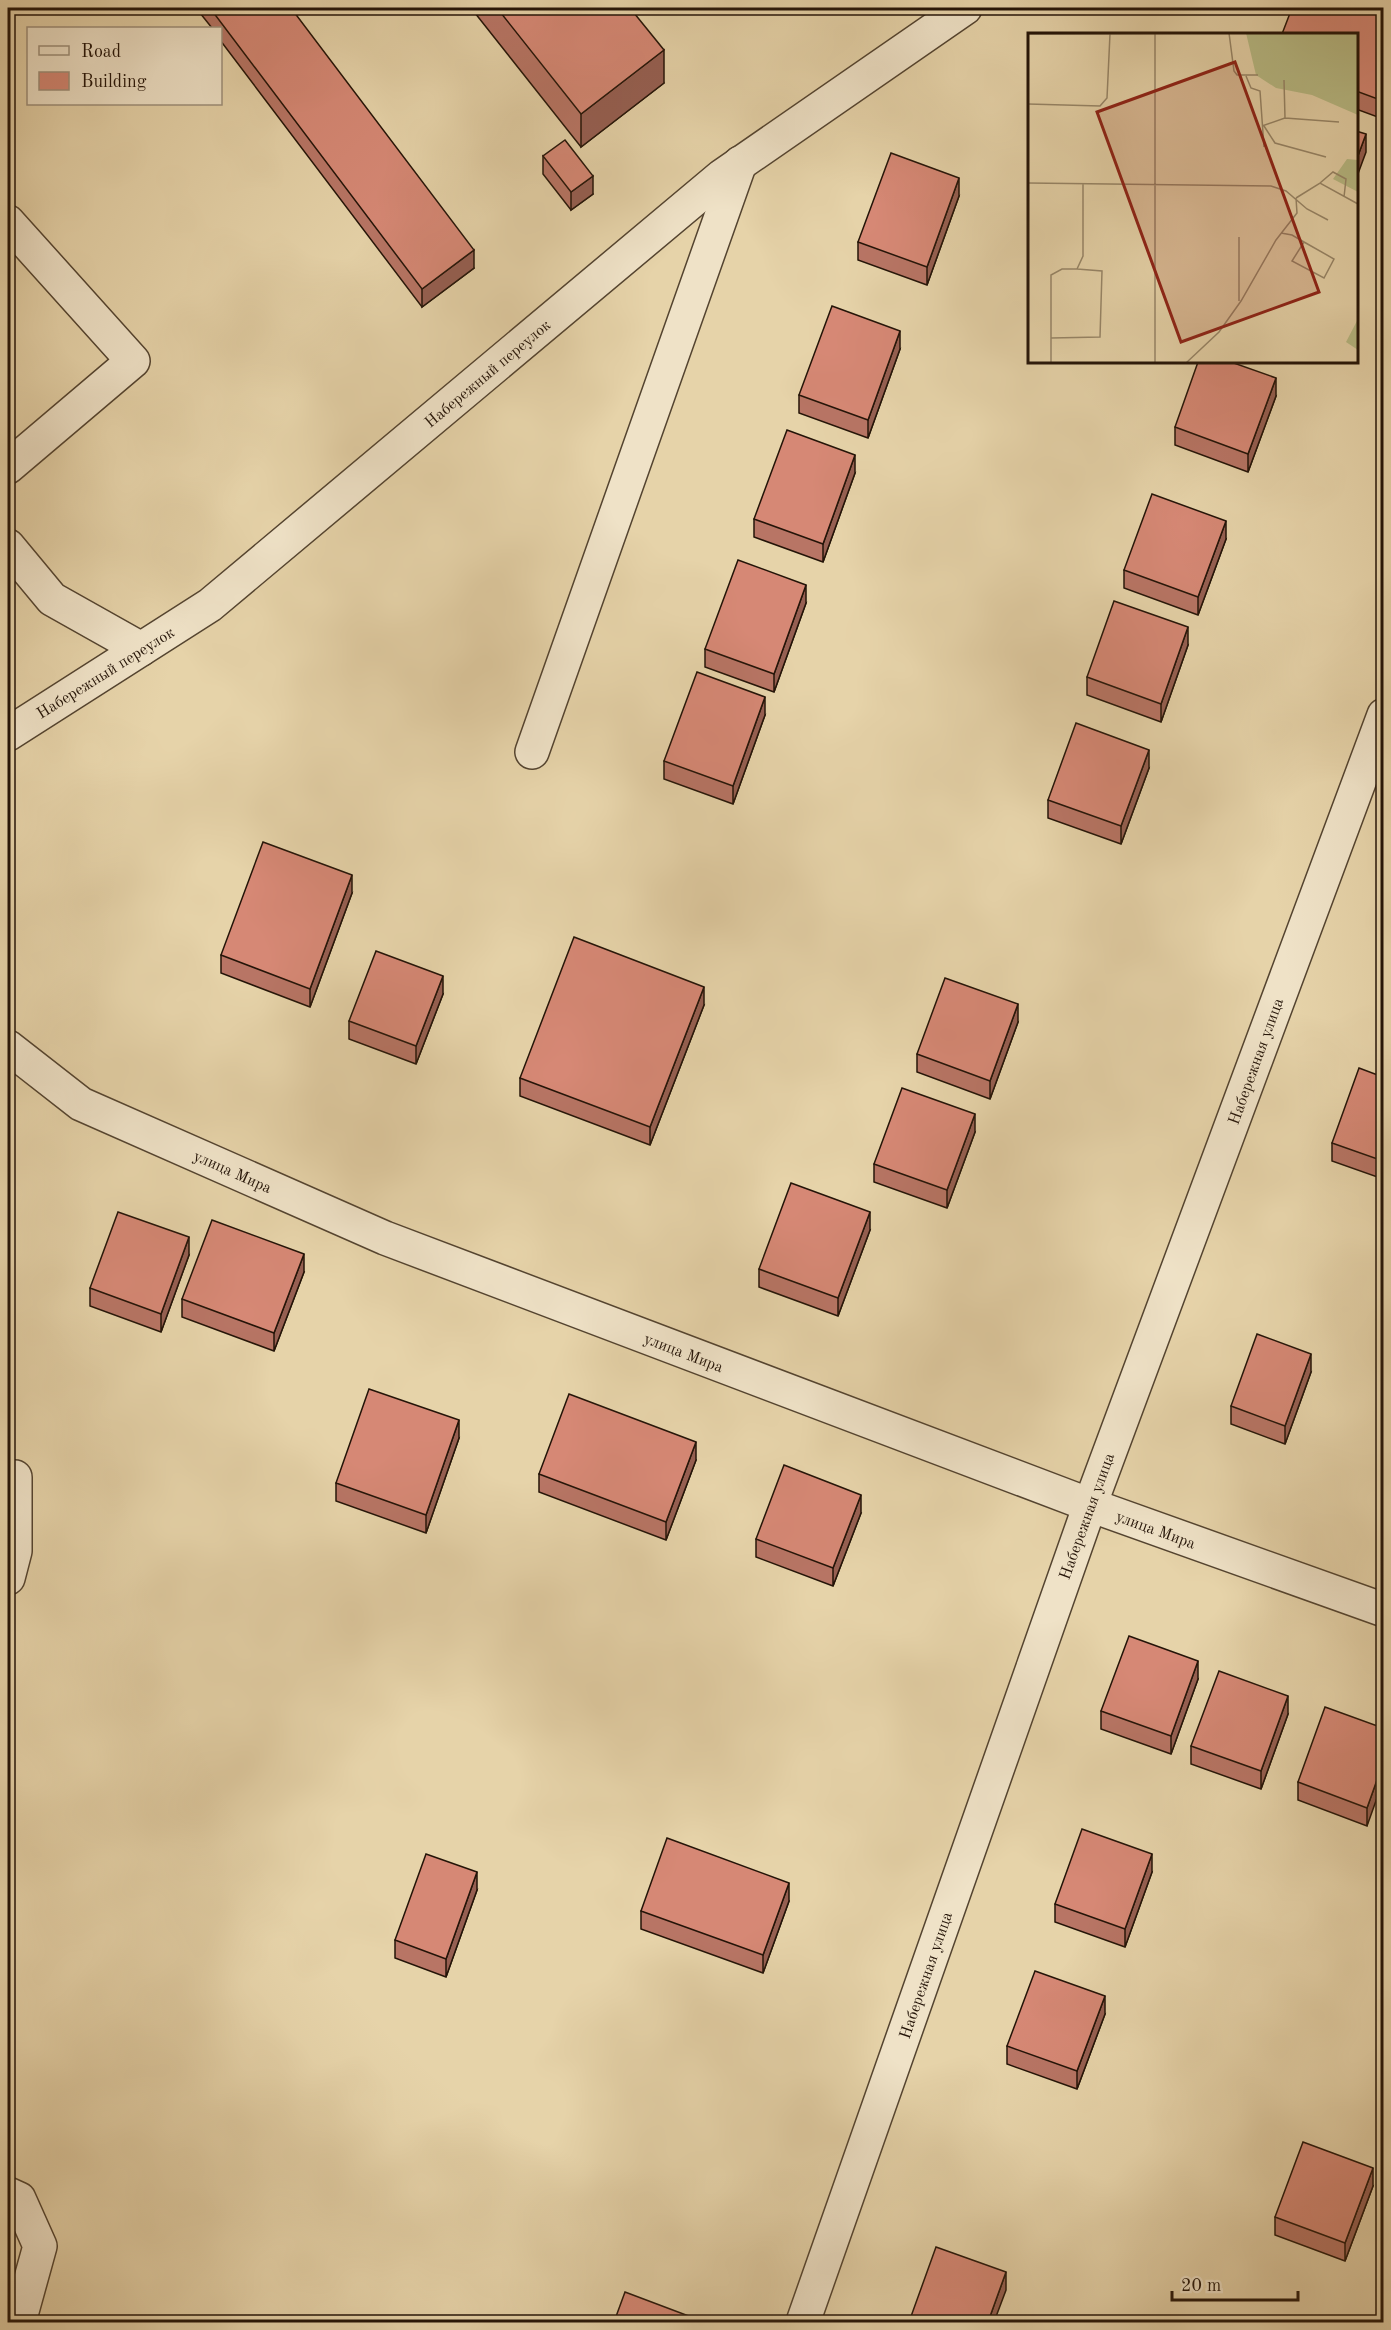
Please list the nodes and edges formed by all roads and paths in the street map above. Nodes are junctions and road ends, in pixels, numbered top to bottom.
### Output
1 (965, 8) edge
2 (740, 163) junction
3 (8, 222) edge
4 (8, 466) edge
5 (8, 546) edge
6 (141, 649) junction
7 (1383, 715) edge
8 (8, 734) edge
9 (532, 752) dead end
10 (8, 1047) edge
11 (15, 1477) dead end
12 (1090, 1505) junction
13 (8, 1578) edge
14 (1383, 1610) edge
15 (8, 2194) edge
16 (19, 2322) edge
17 (803, 2322) edge

1 - 2 street, Набережный переулок
2 - 6 street, Набережный переулок
2 - 9 street
3 - 4 street
5 - 6 street
6 - 8 street, Набережный переулок
7 - 12 street, Набережная улица
10 - 12 street, улица Мира
11 - 13 street
12 - 14 street, улица Мира
12 - 17 street, Набережная улица
15 - 16 street

